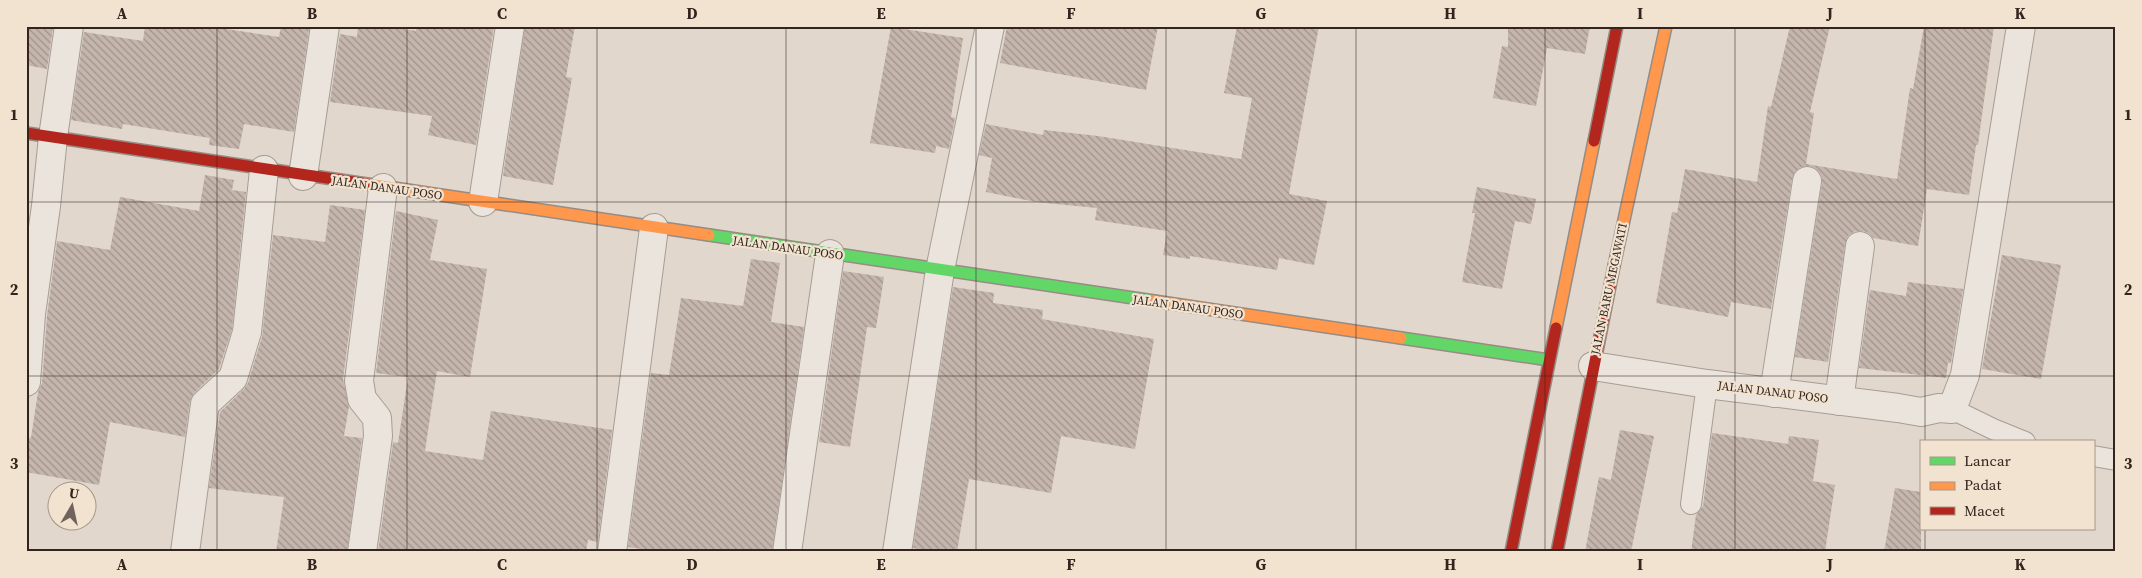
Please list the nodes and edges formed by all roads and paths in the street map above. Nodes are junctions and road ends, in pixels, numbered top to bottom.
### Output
1 (69, 26) edge
2 (325, 26) edge
3 (510, 26) edge
4 (990, 26) edge
5 (1617, 26) edge
6 (1666, 26) edge
7 (2021, 26) edge
8 (39, 135) edge
9 (264, 170) junction
10 (303, 176) junction
11 (1807, 181) dead end
12 (383, 188) junction
13 (483, 202) junction
14 (654, 228) junction
15 (1860, 246) dead end
16 (830, 254) junction
17 (940, 270) junction
18 (1549, 360) junction
19 (1593, 366) junction
20 (26, 382) edge
21 (1707, 384) junction
22 (1774, 393) junction
23 (1839, 400) junction
24 (1952, 409) junction
25 (2020, 440) edge
26 (2094, 456) edge
27 (2116, 460) edge
28 (1692, 504) dead end
29 (186, 552) edge
30 (362, 552) edge
31 (612, 552) edge
32 (787, 552) edge
33 (897, 552) edge
34 (1511, 552) edge
35 (1557, 552) edge

1 - 8 street
2 - 10 street
3 - 13 street
4 - 17 street
5 - 18 main road
6 - 19 main road, JALAN BARU MEGAWATI
7 - 24 street
8 - 9 main road, JALAN DANAU POSO
8 - 20 street
9 - 10 main road, JALAN DANAU POSO
9 - 29 street
10 - 12 main road, JALAN DANAU POSO
11 - 22 street
12 - 13 main road, JALAN DANAU POSO
12 - 30 street
13 - 14 main road, JALAN DANAU POSO
14 - 16 main road, JALAN DANAU POSO
14 - 31 street
15 - 23 street
16 - 17 main road, JALAN DANAU POSO
16 - 32 street
17 - 18 main road, JALAN DANAU POSO
17 - 33 street
18 - 34 main road
19 - 21 street, JALAN DANAU POSO
19 - 35 main road, JALAN BARU MEGAWATI
21 - 22 street, JALAN DANAU POSO
21 - 28 lane
22 - 23 street, JALAN DANAU POSO
23 - 24 street, JALAN DANAU POSO
24 - 25 lane
26 - 27 lane

